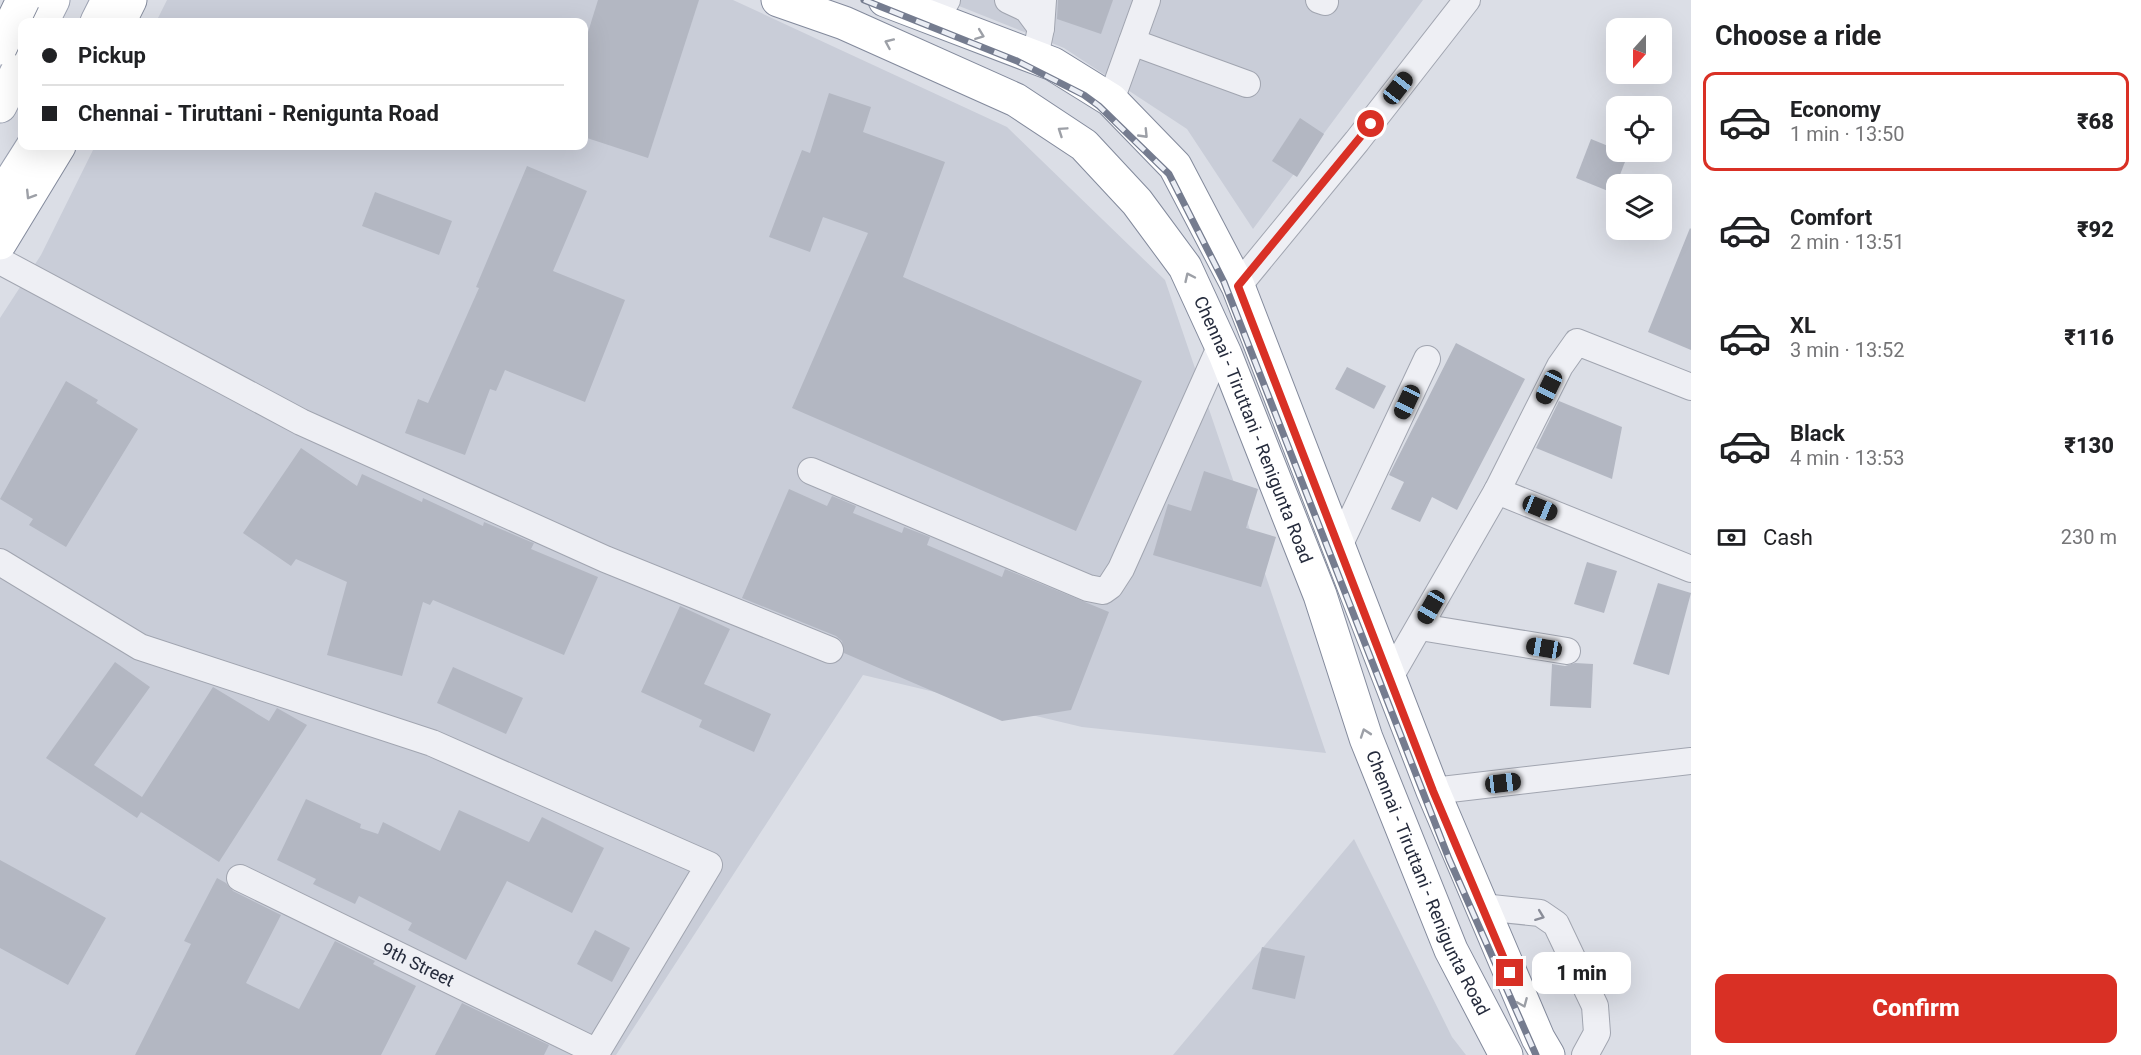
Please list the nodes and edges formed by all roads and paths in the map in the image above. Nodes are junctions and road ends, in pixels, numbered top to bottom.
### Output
1 (23, 0) edge
2 (53, 0) edge
3 (108, 0) edge
4 (130, 0) edge
5 (778, 0) edge
6 (885, 0) edge
7 (1008, 0) edge
8 (1043, 0) edge
9 (1147, 0) edge
10 (1467, 0) edge
11 (941, 9) edge
12 (44, 18) edge
13 (99, 18) edge
14 (121, 18) edge
15 (0, 32) edge
16 (18, 42) edge
17 (1132, 42) junction
18 (1038, 43) junction
19 (0, 48) edge
20 (18, 70) edge
21 (1247, 84) dead end
22 (1112, 100) junction
23 (0, 106) edge
24 (30, 150) edge
25 (57, 150) edge
26 (0, 198) edge
27 (0, 243) edge
28 (0, 261) edge
29 (1238, 286) junction
30 (1221, 345) junction
31 (1427, 359) dead end
32 (1691, 387) edge
33 (812, 471) dead end
34 (1497, 491) junction
35 (1339, 546) junction
36 (0, 562) edge
37 (1691, 569) edge
38 (1420, 627) junction
39 (830, 650) dead end
40 (1567, 651) dead end
41 (1390, 677) junction
42 (1691, 761) edge
43 (1433, 791) junction
44 (240, 878) dead end
45 (1482, 907) junction
46 (596, 1053) edge
47 (1506, 1055) edge
48 (1548, 1055) edge
49 (1585, 1055) edge

1 - 19 main road, bridge
2 - 12 main road
3 - 13 main road
4 - 14 main road
30 -> 5 main road, Chennai - Tiruttani - Renigunta Road
6 - 11 main road, Chennai - Tiruttani - Renigunta Road
7 - 18 street
8 - 18 street
9 - 17 street
10 - 29 street
11 -> 18 main road, Chennai - Tiruttani - Renigunta Road
15 - 16 street
17 - 21 street
17 - 22 street
18 - 22 main road, Chennai - Tiruttani - Renigunta Road
20 - 23 main road
22 -> 29 main road, Chennai - Tiruttani - Renigunta Road
24 - 26 main road
25 -> 27 main road
28 - 39 street
29 - 35 main road, Chennai - Tiruttani - Renigunta Road
30 - 33 street
47 -> 30 main road, Chennai - Tiruttani - Renigunta Road
31 - 35 street
32 - 34 street
34 - 37 street
34 - 38 street
35 - 41 main road, Chennai - Tiruttani - Renigunta Road
36 - 46 street
38 - 40 street
38 - 41 street
41 - 43 main road, Chennai - Tiruttani - Renigunta Road
42 - 43 street
43 - 45 main road, Chennai - Tiruttani - Renigunta Road
44 - 46 street, 9th Street
45 -> 48 main road, Chennai - Tiruttani - Renigunta Road
45 -> 49 street

